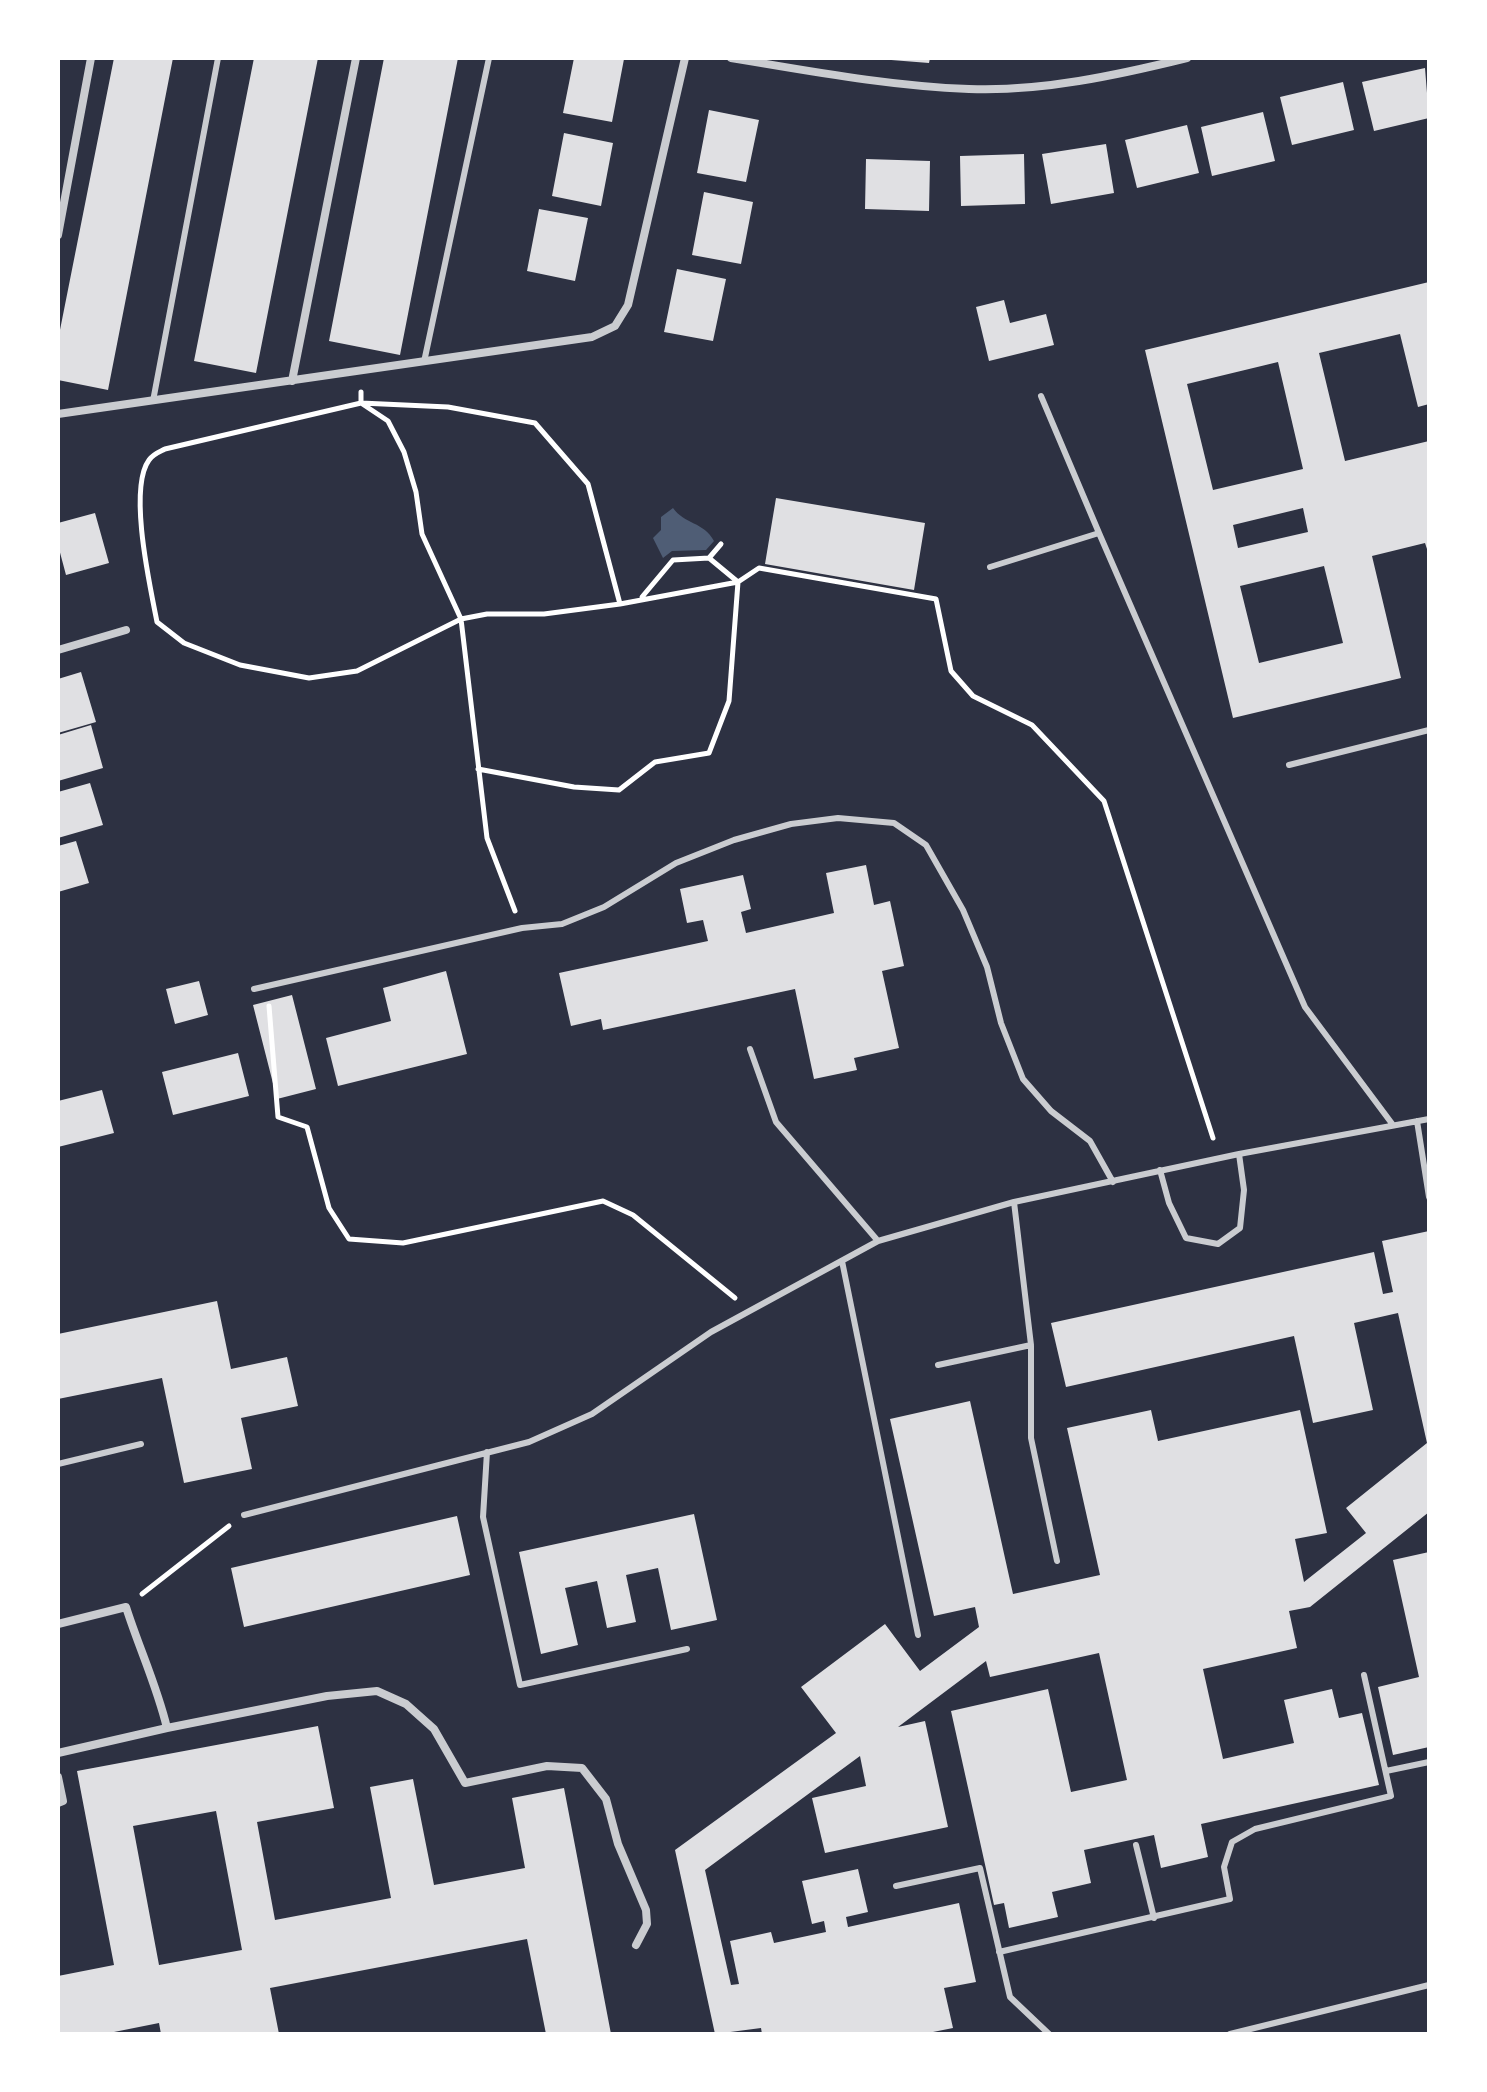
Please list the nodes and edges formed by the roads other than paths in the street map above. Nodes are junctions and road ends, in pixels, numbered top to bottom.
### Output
1 (91, 58) edge
2 (218, 58) edge
3 (356, 58) edge
4 (489, 58) edge
5 (685, 58) edge
6 (731, 58) edge
7 (1187, 58) edge
8 (58, 235) edge
9 (424, 362) junction
10 (292, 381) junction
11 (1041, 396) dead end
12 (153, 401) junction
13 (58, 414) edge
14 (1099, 533) junction
15 (990, 567) dead end
16 (126, 630) dead end
17 (58, 650) edge
18 (1429, 730) edge
19 (1289, 765) dead end
20 (254, 989) dead end
21 (750, 1049) dead end
22 (1429, 1119) edge
23 (1417, 1121) junction
24 (1393, 1125) junction
25 (1239, 1154) junction
26 (1160, 1170) junction
27 (1113, 1182) junction
28 (1429, 1197) edge
29 (1014, 1202) junction
30 (878, 1241) junction
31 (842, 1261) junction
32 (1031, 1345) junction
33 (938, 1365) dead end
34 (141, 1444) dead end
35 (487, 1452) junction
36 (58, 1464) edge
37 (244, 1515) road end
38 (1057, 1561) dead end
39 (58, 1624) edge
40 (918, 1635) dead end
41 (687, 1649) dead end
42 (1364, 1675) dead end
43 (167, 1728) junction
44 (58, 1753) edge
45 (1429, 1762) edge
46 (1386, 1771) junction
47 (58, 1777) edge
48 (58, 1803) edge
49 (1136, 1845) dead end
50 (896, 1886) dead end
51 (1154, 1918) junction
52 (636, 1945) dead end
53 (999, 1952) junction
54 (1429, 1985) edge
55 (1049, 2034) edge
56 (1230, 2034) edge

1 - 8 street
2 - 12 lane
3 - 10 street
4 - 9 lane
5 - 9 street
6 - 7 street
9 - 10 street
10 - 12 street
11 - 14 lane
12 - 13 street
14 - 15 lane
14 - 24 lane
16 - 17 street
18 - 19 lane
20 - 27 lane
21 - 30 lane
22 - 23 lane
23 - 24 lane
23 - 28 lane
24 - 25 lane
25 - 26 lane
25 - 26 lane
26 - 27 lane
27 - 29 lane
29 - 30 lane
29 - 32 lane
30 - 31 lane
31 - 35 lane
31 - 40 lane
32 - 33 lane
32 - 38 lane
34 - 36 lane
35 - 37 lane
35 - 41 lane
39 - 43 street
42 - 46 lane
43 - 44 street
43 - 52 street
45 - 46 lane
46 - 51 lane
47 - 48 street
49 - 51 lane
50 - 53 lane
51 - 53 lane
53 - 55 lane
54 - 56 lane

